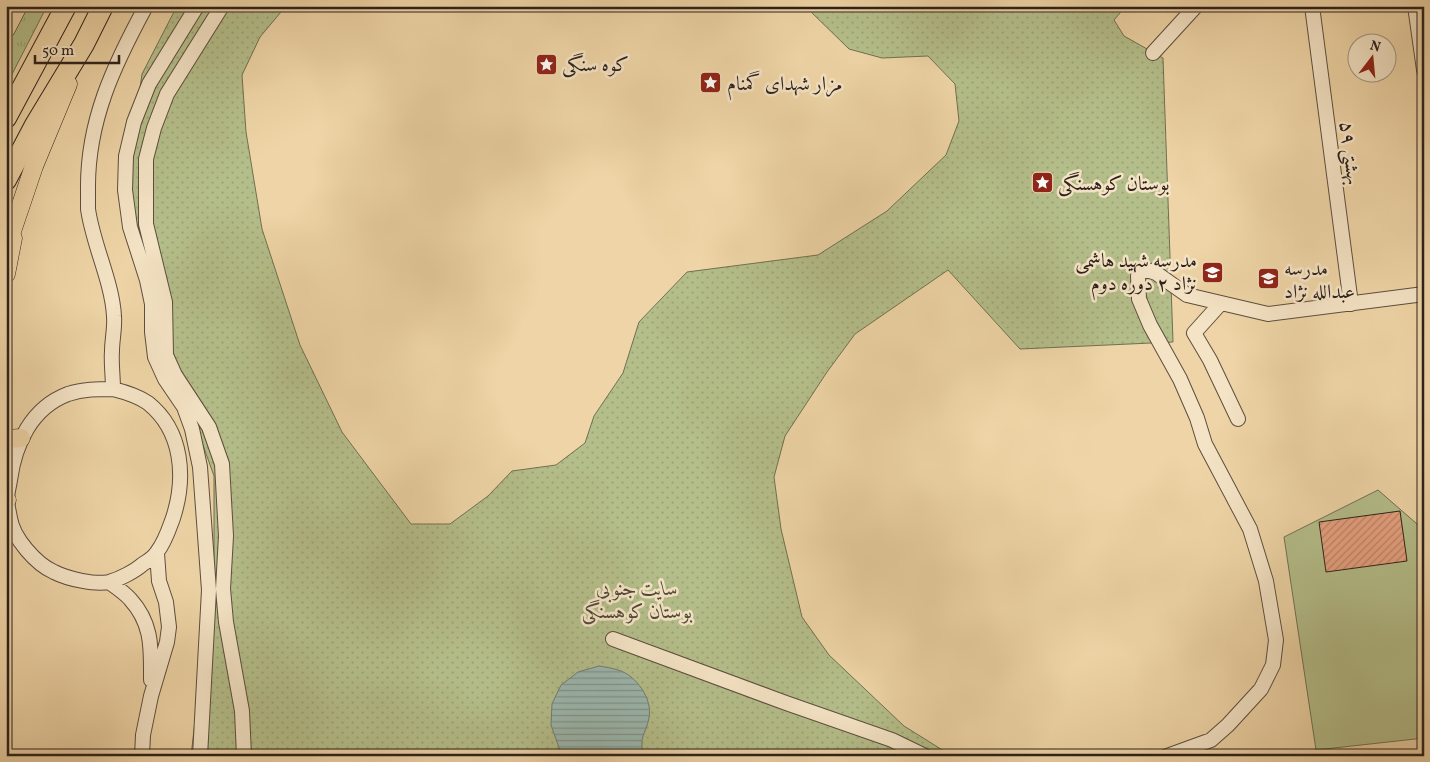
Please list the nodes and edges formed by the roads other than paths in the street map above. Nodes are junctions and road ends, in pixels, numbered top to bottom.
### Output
1 (18, 6) edge
2 (66, 6) edge
3 (103, 6) edge
4 (146, 6) edge
5 (197, 6) edge
6 (222, 6) edge
7 (1196, 6) edge
8 (1312, 6) edge
9 (1415, 6) edge
10 (6, 28) edge
11 (84, 44) junction
12 (1153, 53) dead end
13 (1423, 63) edge
14 (6, 118) edge
15 (6, 180) edge
16 (18, 214) junction
17 (6, 249) edge
18 (6, 274) edge
19 (1424, 294) edge
20 (1221, 303) junction
21 (1351, 304) junction
22 (113, 389) junction
23 (1238, 419) dead end
24 (14, 438) edge
25 (7, 500) edge
26 (157, 554) junction
27 (109, 582) junction
28 (613, 639) dead end
29 (151, 696) junction
30 (142, 756) edge
31 (200, 756) edge
32 (244, 756) edge
33 (925, 756) edge
34 (1167, 756) edge

1 - 10 main road
2 - 14 highway
3 - 11 highway
4 - 22 street
5 - 31 street
6 - 32 street
7 - 12 street
8 - 21 street, بهشتی ۵۹
9 - 13 street
11 - 15 highway
11 - 16 main road
16 - 17 main road
16 - 18 main road
19 - 21 street
20 - 21 street
20 - 23 street
20 - 34 street
22 - 24 street
22 - 26 street
24 - 25 street
25 - 27 street
26 - 27 street
26 - 29 street
27 - 29 street
28 - 33 street
29 - 30 street

